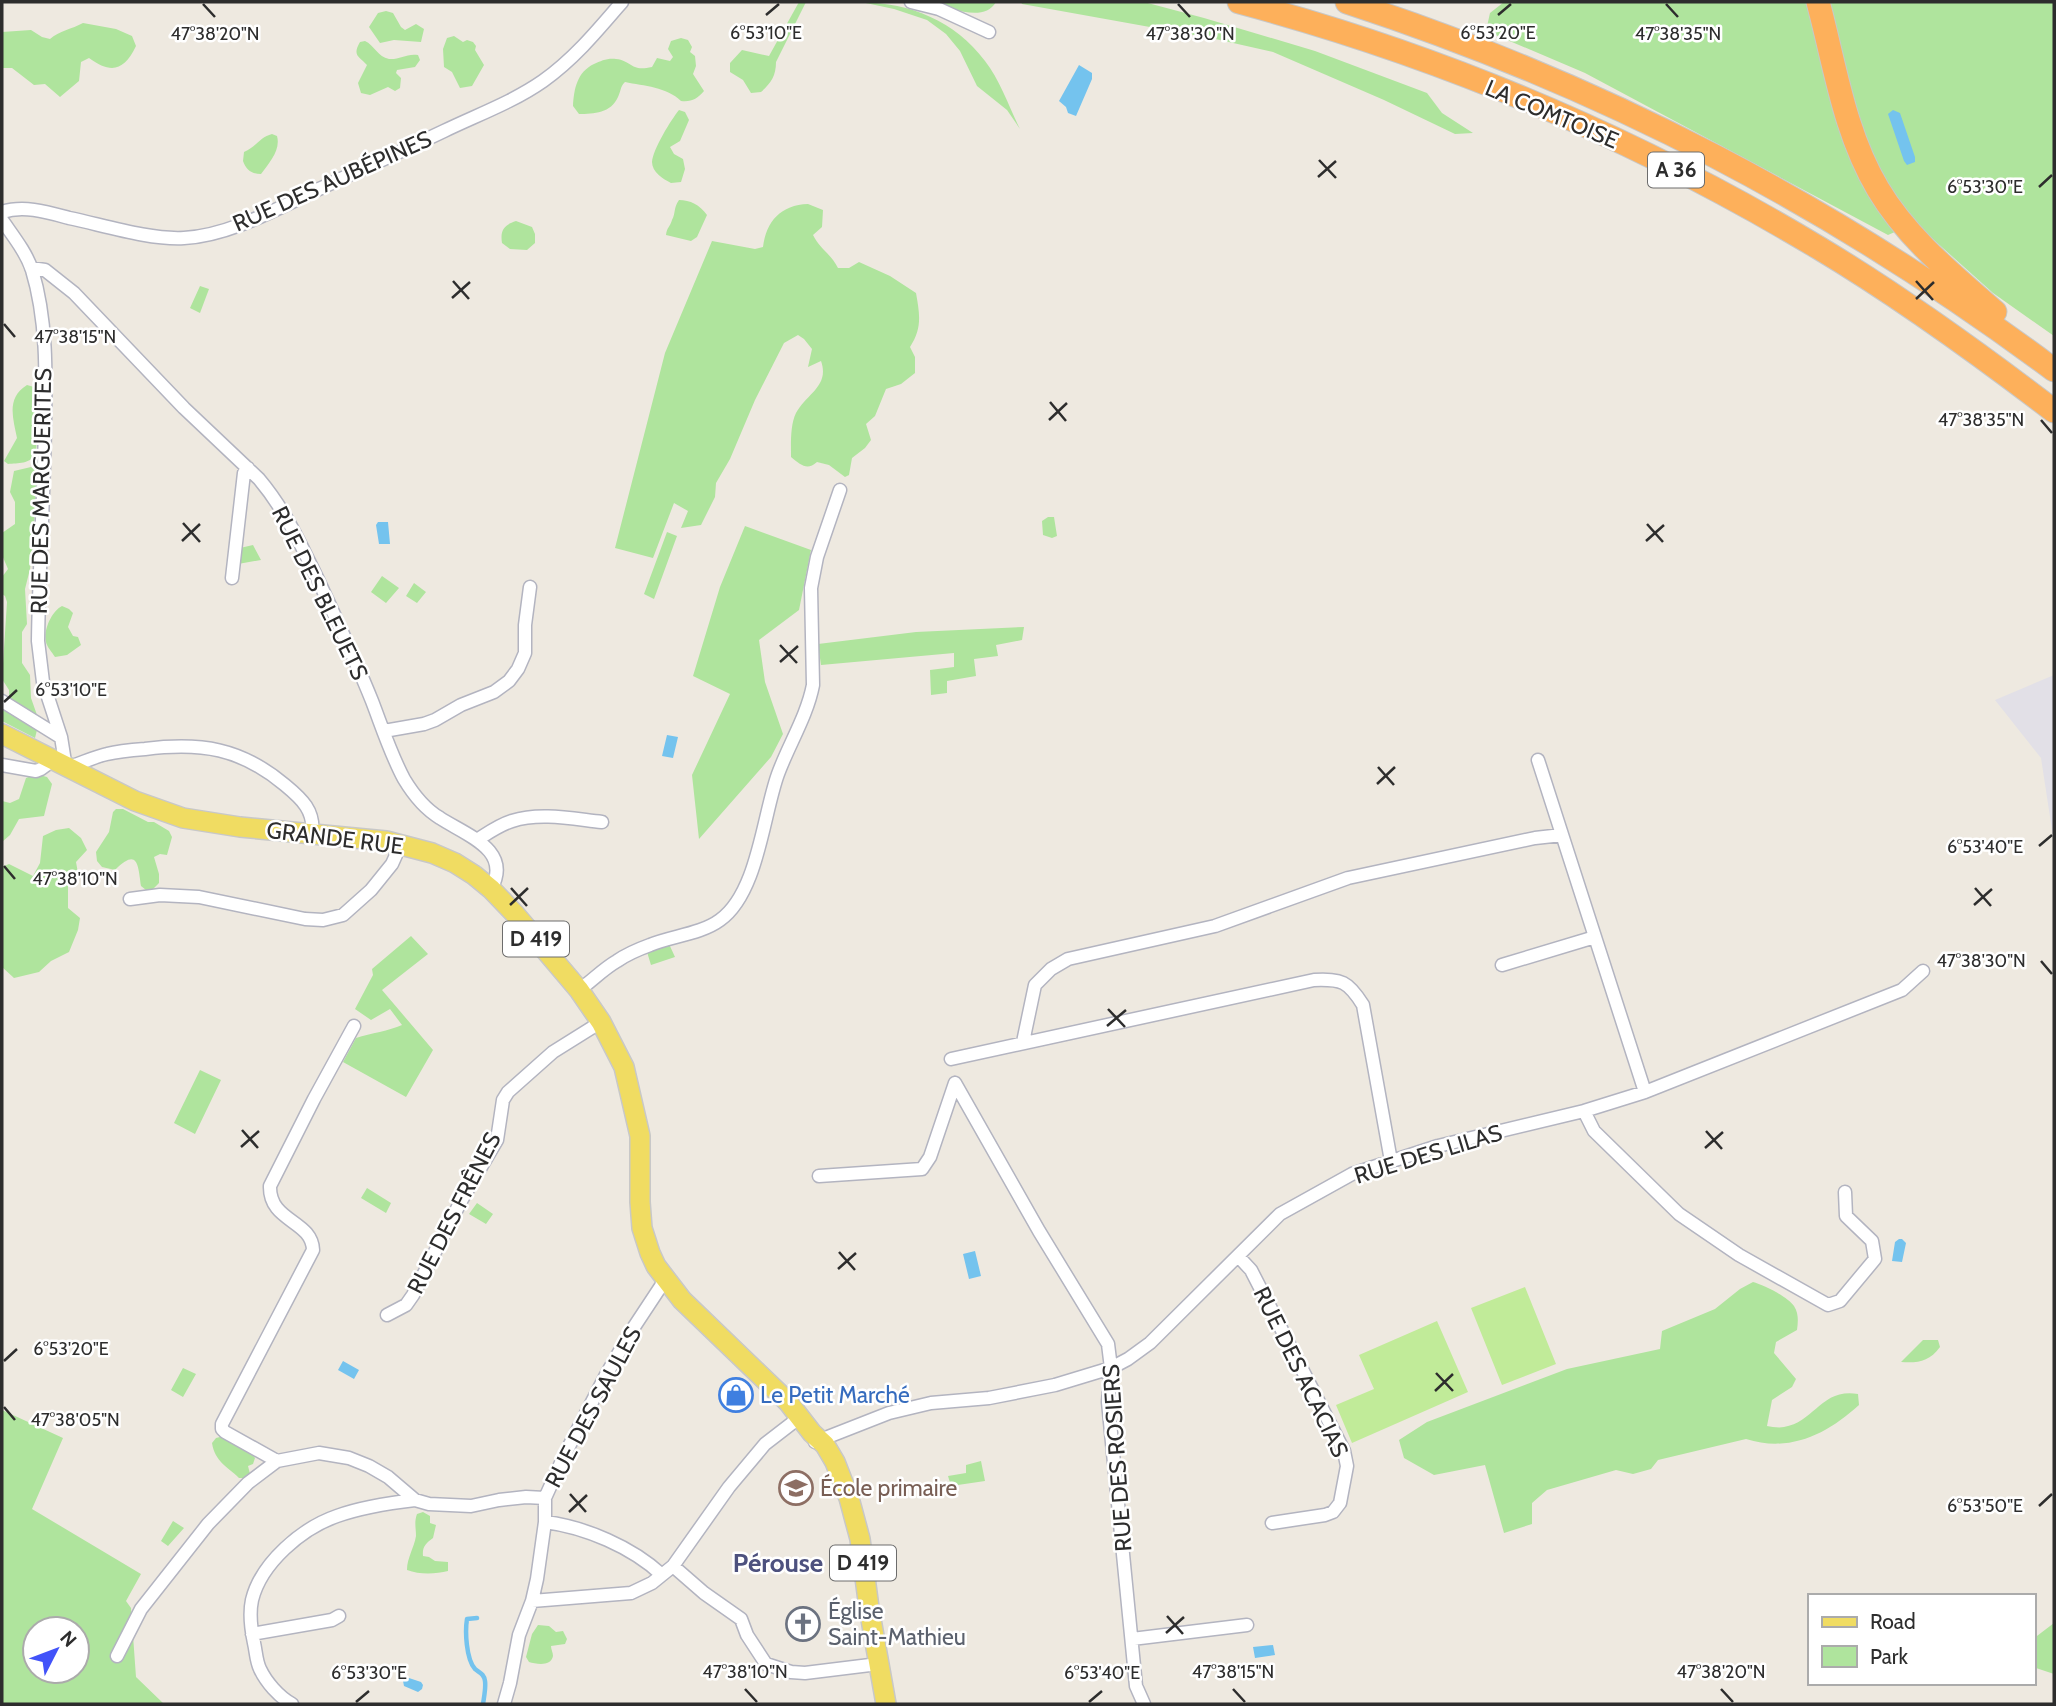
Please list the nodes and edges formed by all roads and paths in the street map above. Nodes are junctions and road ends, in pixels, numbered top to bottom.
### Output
1 (622, 2) edge
2 (911, 2) edge
3 (1239, 2) edge
4 (1347, 2) edge
5 (1818, 2) edge
6 (989, 32) dead end
7 (2, 212) edge
8 (2, 220) edge
9 (31, 268) junction
10 (2054, 365) edge
11 (2054, 370) edge
12 (2054, 411) edge
13 (247, 468) junction
14 (841, 490) dead end
15 (232, 578) dead end
16 (530, 587) dead end
17 (2, 701) edge
18 (384, 730) junction
19 (2, 734) edge
20 (61, 737) junction
21 (1538, 760) dead end
22 (59, 764) junction
23 (2, 765) edge
24 (602, 821) dead end
25 (312, 834) junction
26 (1562, 835) junction
27 (477, 840) junction
28 (401, 844) junction
29 (491, 889) junction
30 (130, 899) dead end
31 (1595, 937) junction
32 (1502, 965) dead end
33 (1923, 971) dead end
34 (579, 990) junction
35 (601, 1022) junction
36 (354, 1026) dead end
37 (1023, 1042) junction
38 (951, 1059) dead end
39 (1645, 1092) junction
40 (1584, 1111) junction
41 (1391, 1161) junction
42 (819, 1177) dead end
43 (1845, 1192) dead end
44 (1238, 1256) junction
45 (665, 1280) junction
46 (387, 1315) dead end
47 (1111, 1368) junction
48 (800, 1417) junction
49 (815, 1439) junction
50 (277, 1461) junction
51 (545, 1498) junction
52 (415, 1500) junction
53 (545, 1522) junction
54 (1272, 1523) dead end
55 (673, 1566) junction
56 (662, 1575) junction
57 (532, 1601) junction
58 (339, 1616) dead end
59 (1247, 1625) dead end
60 (252, 1634) junction
61 (1132, 1639) junction
62 (117, 1656) dead end
63 (870, 1665) junction
64 (292, 1704) edge
65 (504, 1704) edge
66 (877, 1704) edge
67 (886, 1704) edge
68 (1144, 1704) edge

1 - 7 street, RUE DES AUBÉPINES
2 - 6 street
3 - 12 highway, LA COMTOISE / A 36
4 - 11 highway, LA COMTOISE / A 36
5 - 10 highway
8 - 9 street, RUE DES MARGUERITES
9 - 13 street, RUE DES BLEUETS
9 - 20 street, RUE DES MARGUERITES
13 - 15 street
13 - 18 street, RUE DES BLEUETS
14 - 34 street
16 - 18 street
17 - 20 street
18 - 27 street, RUE DES BLEUETS
19 - 22 main road, GRANDE RUE / D 419
20 - 22 street, RUE DES MARGUERITES
21 - 26 street
22 - 23 street
22 - 25 main road, GRANDE RUE / D 419
22 - 25 street
24 - 27 street
25 - 28 main road, GRANDE RUE / D 419
26 - 31 street
26 - 37 street
27 - 29 street, RUE DES BLEUETS
28 - 29 main road, GRANDE RUE / D 419
28 - 30 street
29 - 34 main road, GRANDE RUE / D 419
31 - 32 street
31 - 39 street
33 - 39 street, RUE DES LILAS
34 - 35 main road, GRANDE RUE / D 419
35 - 45 main road, GRANDE RUE / D 419
35 - 46 street, RUE DES FRÊNES
36 - 50 street
37 - 38 street
37 - 41 street
39 - 40 street, RUE DES LILAS
40 - 41 street, RUE DES LILAS
40 - 43 street
41 - 44 street, RUE DES LILAS
42 - 47 street, RUE DES ROSIERS
44 - 47 street, RUE DES LILAS
44 - 54 street, RUE DES ACACIAS
45 - 48 main road, GRANDE RUE / D 419
45 - 51 street, RUE DES SAULES
47 - 49 street, RUE DES LILAS
47 - 61 street, RUE DES ROSIERS
48 - 49 main road, GRANDE RUE / D 419
48 - 55 street
49 - 63 main road
49 - 67 main road, GRANDE RUE / D 419
50 - 52 street
50 - 62 street
51 - 52 street
51 - 53 street, RUE DES SAULES
52 - 60 street
53 - 56 street
53 - 57 street, RUE DES SAULES
55 - 56 street
55 - 63 street
56 - 57 street
57 - 65 street, RUE DES SAULES
58 - 60 street
59 - 61 street
60 - 64 street
61 - 68 street, RUE DES ROSIERS
63 - 66 main road

